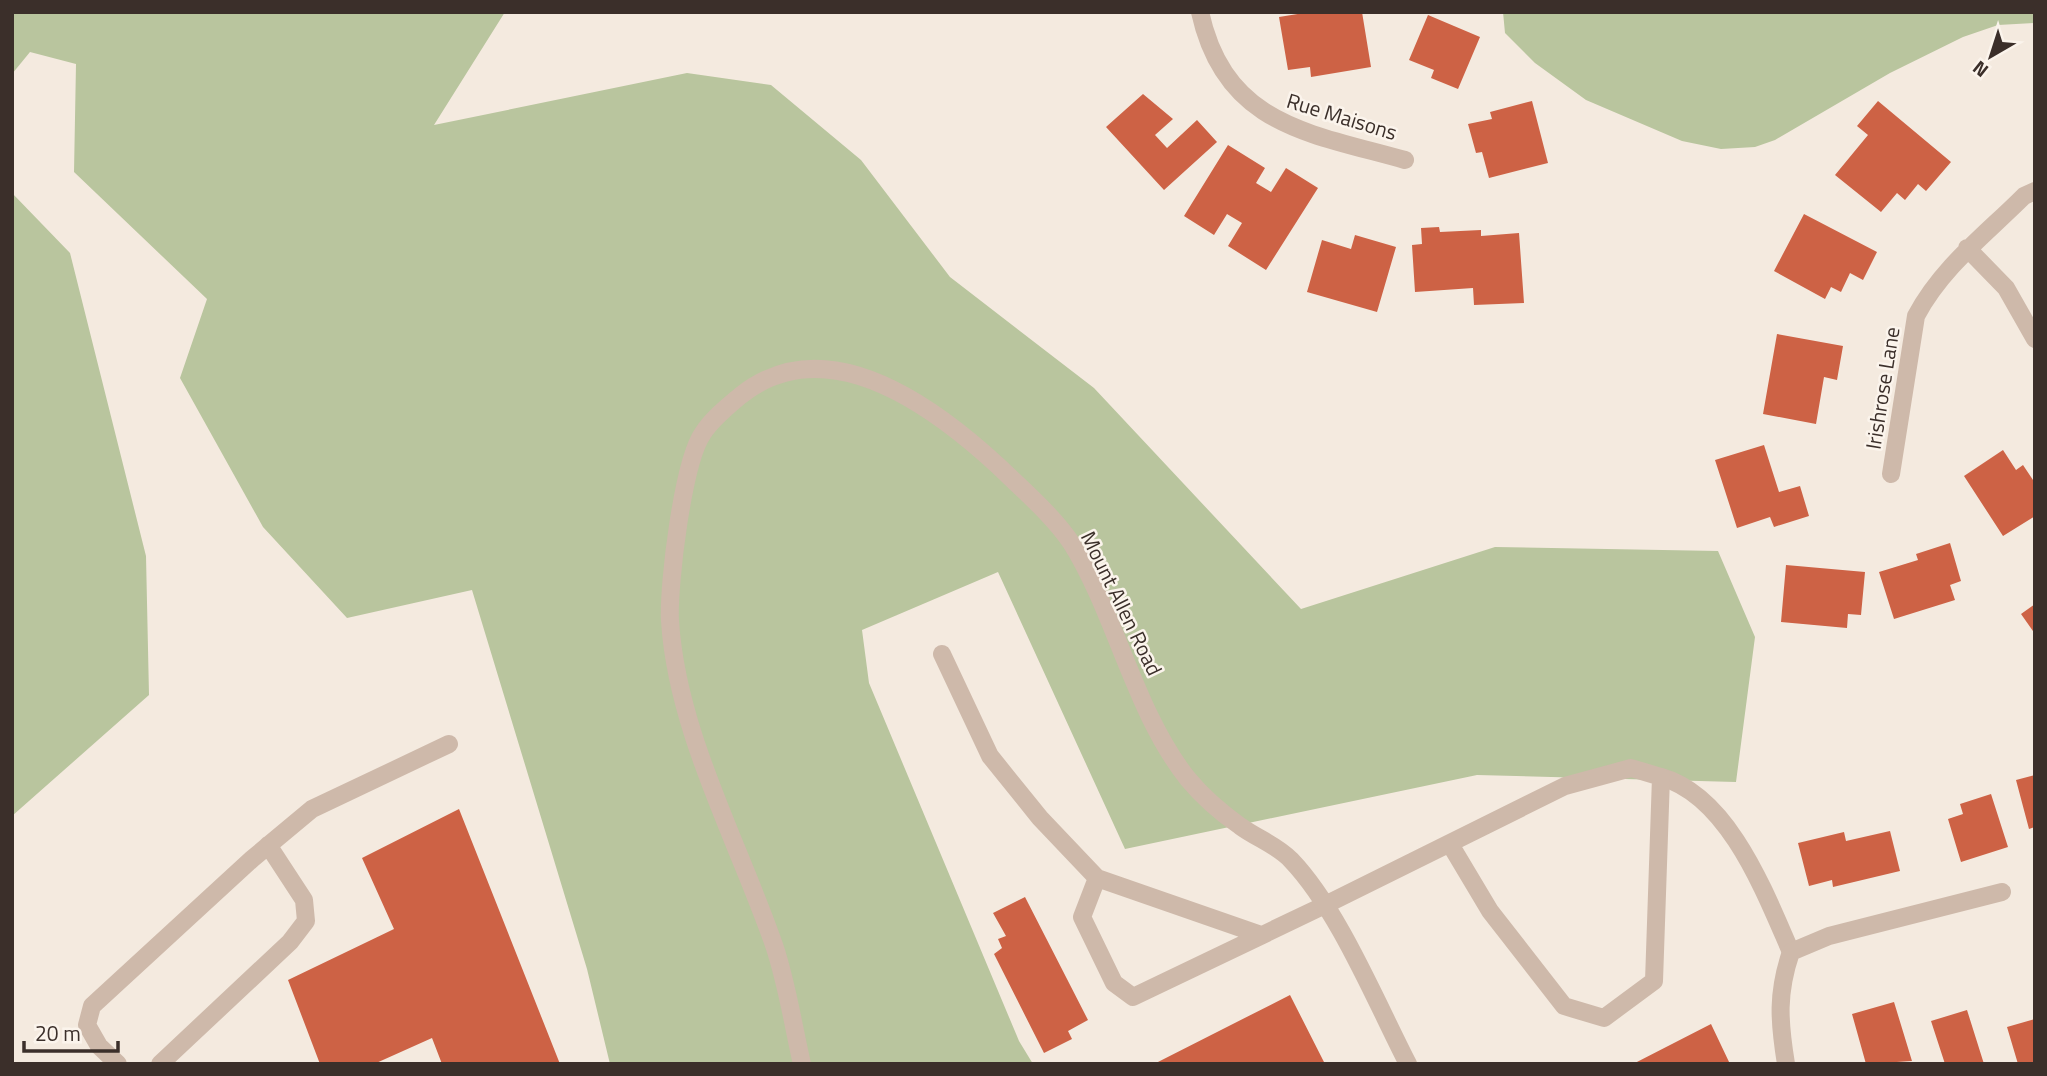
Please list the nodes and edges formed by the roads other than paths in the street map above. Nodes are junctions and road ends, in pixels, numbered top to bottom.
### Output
1 (1200, 12) edge
2 (1405, 160) dead end
3 (2035, 191) edge
4 (1967, 248) junction
5 (2035, 339) edge
6 (1891, 474) dead end
7 (942, 654) dead end
8 (449, 744) dead end
9 (1661, 777) junction
10 (1450, 844) junction
11 (268, 845) junction
12 (1097, 878) junction
13 (2003, 892) dead end
14 (1325, 905) junction
15 (1261, 935) junction
16 (1791, 952) junction
17 (118, 1064) edge
18 (160, 1064) edge
19 (802, 1064) edge
20 (1408, 1064) edge
21 (1786, 1064) edge

1 - 2 street, Rue Maisons
3 - 4 street, Irishrose Lane
4 - 5 street
4 - 6 street, Irishrose Lane
7 - 12 street
8 - 11 street
9 - 10 street
9 - 10 street
9 - 16 street
10 - 14 street
11 - 17 street
11 - 18 street
12 - 15 street
12 - 15 street
13 - 16 street
14 - 15 street
14 - 19 street, Mount Allen Road
14 - 20 street, Mount Allen Road
16 - 21 street

